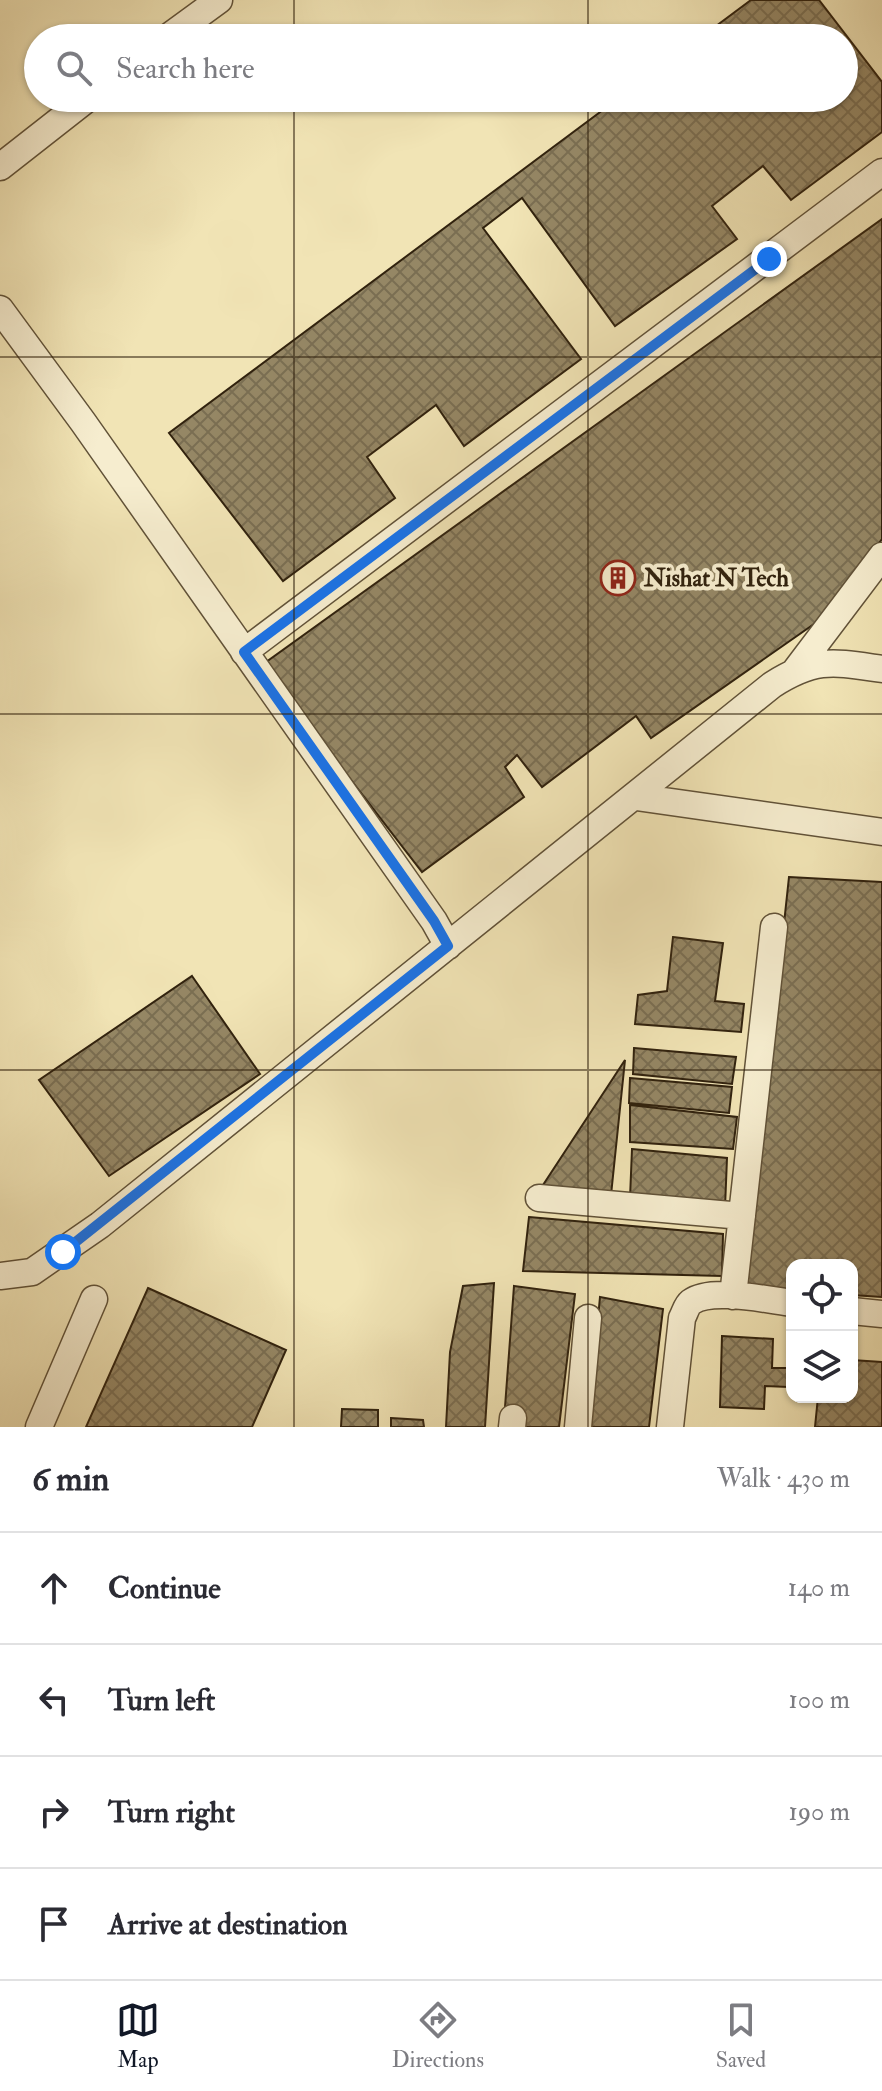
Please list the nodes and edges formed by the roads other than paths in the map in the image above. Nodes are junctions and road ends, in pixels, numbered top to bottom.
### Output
1 (219, 0) edge
2 (186, 24) edge
3 (70, 112) edge
4 (0, 167) edge
5 (882, 172) edge
6 (0, 309) edge
7 (882, 556) edge
8 (244, 652) junction
9 (882, 669) edge
10 (795, 671) junction
11 (636, 797) junction
12 (882, 832) edge
13 (774, 927) dead end
14 (448, 946) junction
15 (539, 1198) dead end
16 (742, 1216) junction
17 (0, 1276) edge
18 (733, 1296) junction
19 (94, 1299) dead end
20 (786, 1302) edge
21 (858, 1312) edge
22 (882, 1314) edge
23 (588, 1318) dead end
24 (39, 1427) edge
25 (578, 1427) edge
26 (670, 1427) edge

1 - 2 lane
3 - 4 lane
5 - 8 lane
6 - 8 lane
7 - 10 lane
8 - 14 lane
9 - 10 lane
10 - 11 lane
11 - 12 lane
11 - 14 lane
13 - 16 lane
14 - 17 lane
15 - 16 lane
16 - 18 lane
18 - 20 lane
18 - 26 lane
19 - 24 lane
21 - 22 lane
23 - 25 lane

